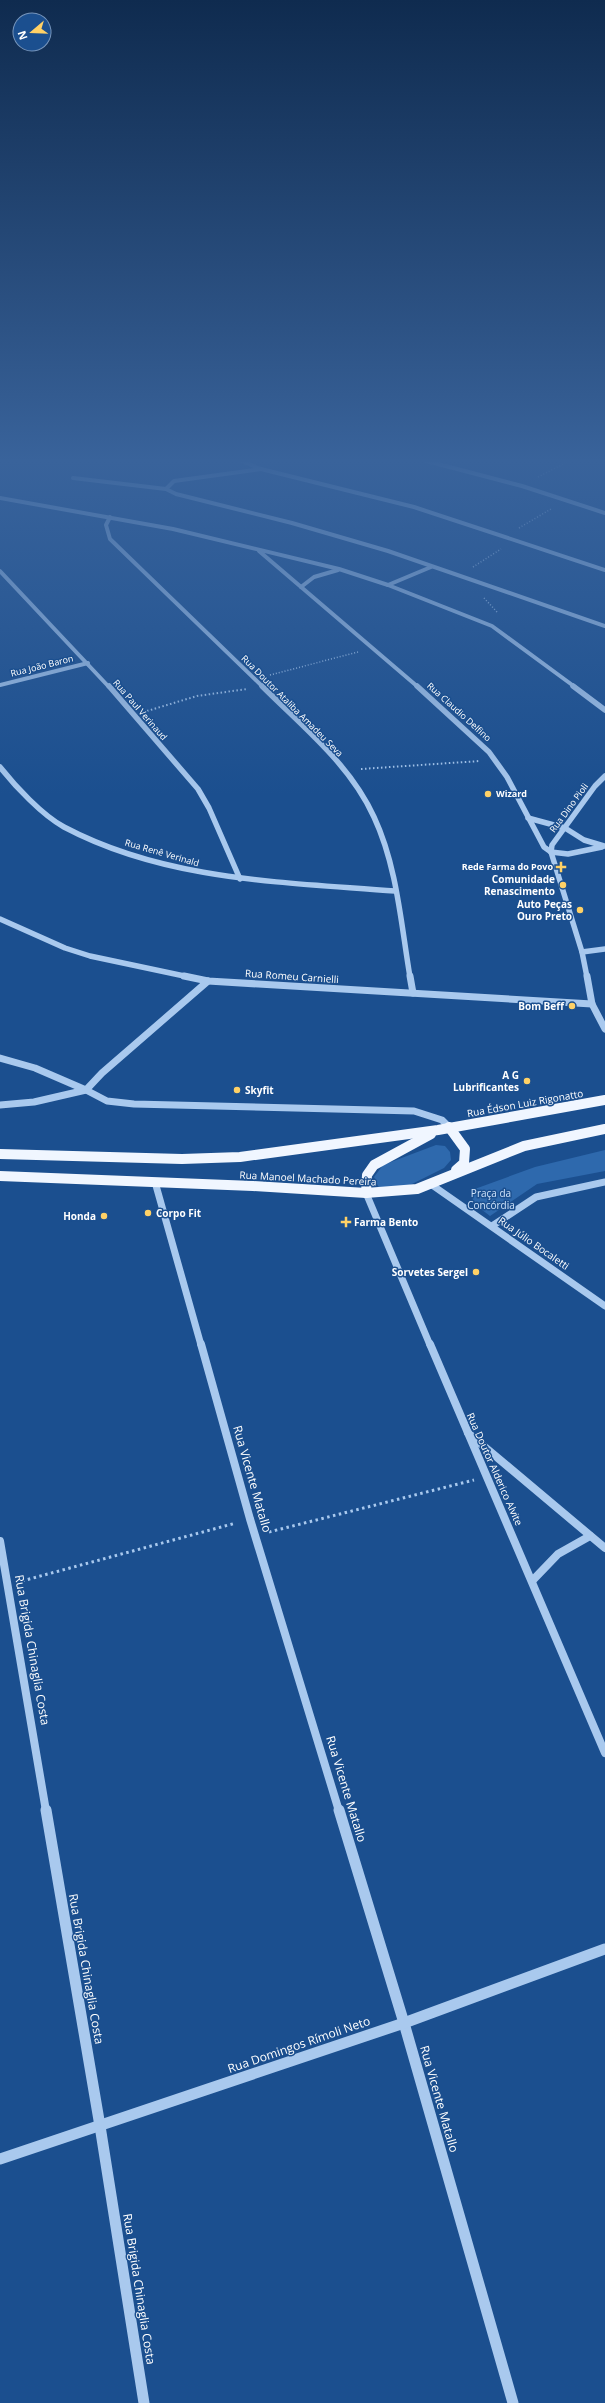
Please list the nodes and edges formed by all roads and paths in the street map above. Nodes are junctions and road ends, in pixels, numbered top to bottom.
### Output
1 (0, 571) edge
2 (143, 571) edge
3 (283, 571) edge
4 (331, 571) edge
5 (346, 571) edge
6 (421, 571) edge
7 (445, 571) edge
8 (465, 571) edge
9 (459, 575) junction
10 (388, 585) junction
11 (301, 586) junction
12 (605, 626) edge
13 (372, 648) junction
14 (88, 663) junction
15 (254, 679) junction
16 (0, 685) edge
17 (261, 686) junction
18 (605, 710) edge
19 (133, 714) junction
20 (495, 760) junction
21 (0, 767) edge
22 (344, 770) junction
23 (605, 776) edge
24 (528, 818) junction
25 (565, 828) junction
26 (604, 846) edge
27 (551, 852) junction
28 (240, 879) junction
29 (395, 891) junction
30 (0, 919) edge
31 (605, 949) edge
32 (582, 952) junction
33 (208, 981) junction
34 (413, 993) junction
35 (592, 1004) junction
36 (605, 1029) edge
37 (0, 1058) edge
38 (86, 1090) junction
39 (605, 1100) edge
40 (0, 1105) edge
41 (449, 1127) junction
42 (605, 1129) edge
43 (438, 1130) junction
44 (0, 1154) edge
45 (450, 1175) junction
46 (0, 1176) edge
47 (156, 1182) junction
48 (605, 1182) edge
49 (432, 1185) junction
50 (366, 1194) junction
51 (492, 1226) junction
52 (605, 1306) edge
53 (466, 1432) junction
54 (486, 1477) junction
55 (250, 1520) junction
56 (255, 1536) junction
57 (590, 1536) junction
58 (0, 1541) edge
59 (605, 1548) edge
60 (533, 1580) junction
61 (7, 1585) junction
62 (605, 1753) edge
63 (605, 1949) edge
64 (404, 2023) junction
65 (100, 2126) junction
66 (0, 2159) edge
67 (144, 2403) edge
68 (513, 2403) edge

1 - 14 street, Rua Paul Verinaud
2 - 15 street, Rua Doutor Ataliba Amadeu Seva
3 - 11 street, Rua Claudio Delfino
4 - 11 street
5 - 10 street
6 - 10 street
7 - 9 street
8 - 9 path
9 - 12 street
10 - 18 street
11 - 13 street, Rua Claudio Delfino
13 - 15 path
13 - 20 street, Rua Claudio Delfino
14 - 16 street, Rua João Baron
14 - 19 street, Rua Paul Verinaud
15 - 17 street, Rua Doutor Ataliba Amadeu Seva
17 - 19 path
17 - 22 street, Rua Doutor Ataliba Amadeu Seva
19 - 28 street, Rua Paul Verinaud
20 - 22 path
20 - 24 street, Rua Claudio Delfino
21 - 28 street, Rua Renê Verinald
22 - 29 street, Rua Doutor Ataliba Amadeu Seva
23 - 25 street, Rua Dino Pioli
24 - 25 street
24 - 27 street, Rua Claudio Delfino
25 - 26 street
25 - 27 street, Rua Dino Pioli
26 - 27 street
27 - 32 street, Rua Claudio Delfino
28 - 29 street, Rua Renê Verinald
29 - 34 street, Rua Doutor Ataliba Amadeu Seva
30 - 33 street, Rua Romeu Carnielli
31 - 32 street
32 - 35 street, Rua Claudio Delfino
33 - 34 street, Rua Romeu Carnielli
33 - 38 street
34 - 35 street, Rua Romeu Carnielli
35 - 36 street, Rua Claudio Delfino
37 - 38 street
38 - 40 street
38 - 41 street
39 - 41 main road, Rua Édson Luiz Rigonatto
41 - 43 main road, Rua Manoel Machado Pereira
41 - 45 main road
42 - 45 main road, Rua Manoel Machado Pereira
43 - 44 main road, Rua Manoel Machado Pereira
43 - 50 main road
45 - 49 main road, Rua Manoel Machado Pereira
46 - 47 main road, Rua Manoel Machado Pereira
47 - 50 main road, Rua Manoel Machado Pereira
47 - 55 street, Rua Vicente Matallo
48 - 51 street
49 - 50 main road, Rua Manoel Machado Pereira
49 - 51 street, Rua Júlio Bocaletti
50 - 53 street, Rua Doutor Alderico Alvite
51 - 52 street, Rua Júlio Bocaletti
53 - 54 street, Rua Doutor Alderico Alvite
53 - 57 street
54 - 56 path
54 - 60 street, Rua Doutor Alderico Alvite
55 - 56 street, Rua Vicente Matallo
55 - 61 path
56 - 64 street, Rua Vicente Matallo
57 - 59 street
57 - 60 street
58 - 61 street, Rua Brigida Chinaglia Costa
60 - 62 street, Rua Doutor Alderico Alvite
61 - 65 street, Rua Brigida Chinaglia Costa
63 - 64 street, Rua Domingos Rímoli Neto
64 - 65 street, Rua Domingos Rímoli Neto
64 - 68 street, Rua Vicente Matallo
65 - 66 street, Rua Domingos Rímoli Neto
65 - 67 street, Rua Brigida Chinaglia Costa

